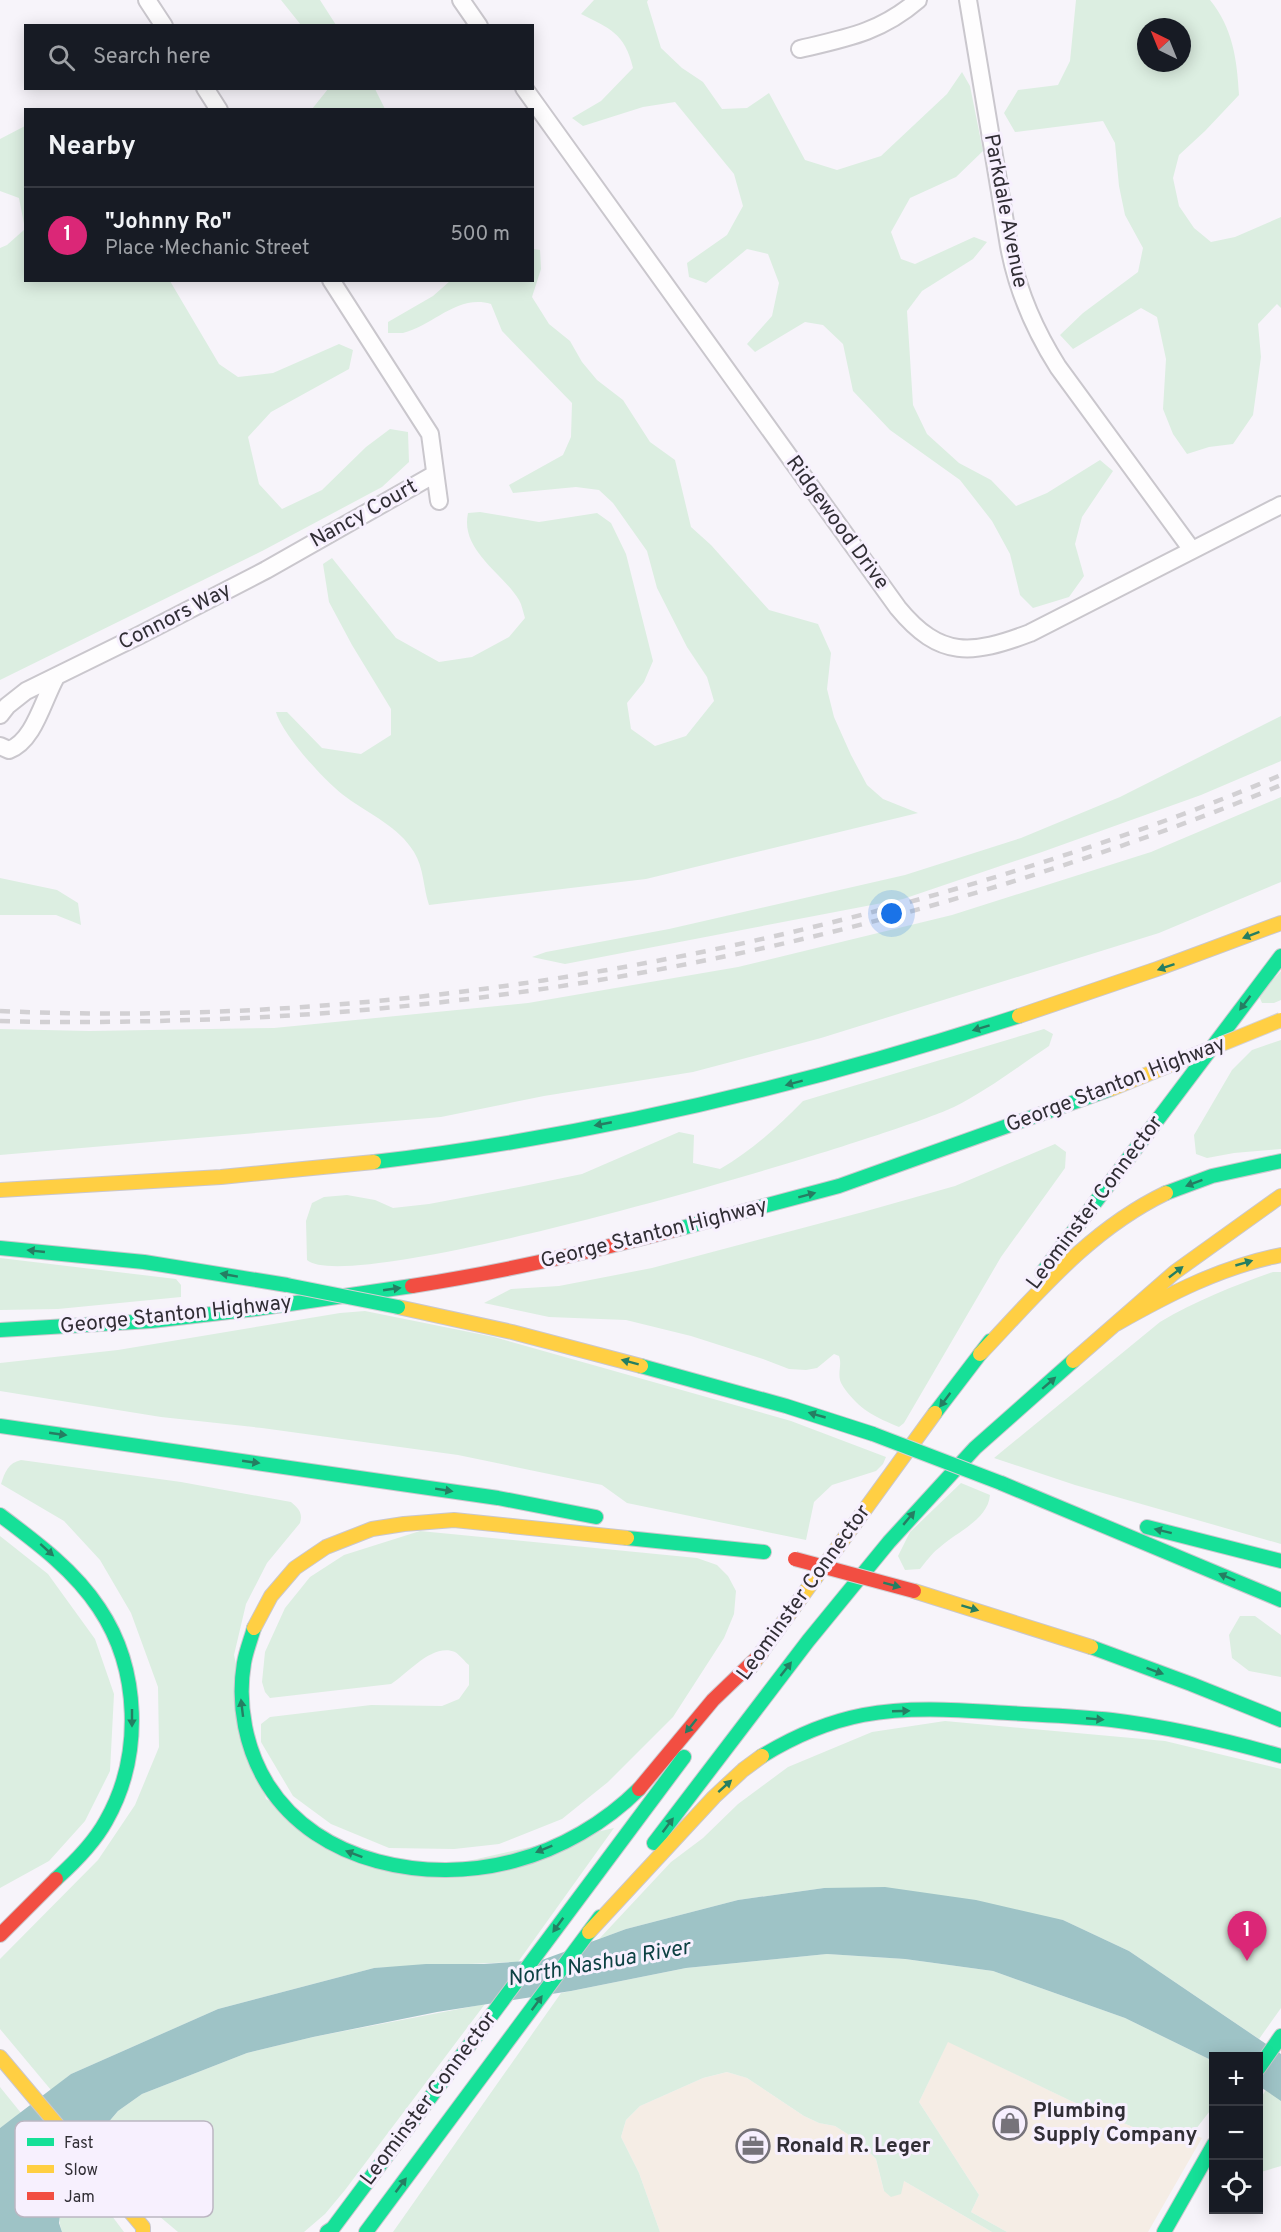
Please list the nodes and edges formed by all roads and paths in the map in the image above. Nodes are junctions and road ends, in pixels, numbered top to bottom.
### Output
1 (147, 0) edge
2 (460, 0) edge
3 (918, 0) edge
4 (968, 0) edge
5 (163, 24) edge
6 (478, 24) edge
7 (800, 49) dead end
8 (206, 90) edge
9 (525, 90) edge
10 (218, 108) edge
11 (332, 282) edge
12 (435, 474) junction
13 (438, 501) dead end
14 (1281, 505) edge
15 (1192, 550) junction
16 (293, 555) joint
17 (56, 677) junction
18 (0, 714) edge
19 (0, 746) edge
20 (1281, 923) edge
21 (1281, 956) edge
22 (1281, 1020) edge
23 (1281, 1161) edge
24 (0, 1190) edge
25 (1281, 1196) edge
26 (0, 1248) edge
27 (1281, 1255) edge
28 (1116, 1324) junction
29 (0, 1330) edge
30 (980, 1354) junction
31 (0, 1426) edge
32 (1040, 1500) junction
33 (0, 1515) edge
34 (614, 1520) dead end
35 (637, 1525) dead end
36 (780, 1556) junction
37 (1281, 1561) edge
38 (1281, 1600) edge
39 (761, 1654) junction
40 (1281, 1720) edge
41 (1281, 1756) edge
42 (637, 1873) junction
43 (37, 1897) junction
44 (3, 1913) dead end
45 (0, 1935) edge
46 (1281, 2036) edge
47 (4, 2062) edge
48 (1263, 2062) edge
49 (54, 2121) edge
50 (1209, 2153) edge
51 (133, 2217) edge
52 (143, 2229) edge
53 (330, 2231) edge
54 (157, 2232) edge
55 (366, 2232) edge
56 (1164, 2232) edge

1 - 5 street
2 - 6 street
3 - 7 street
4 - 15 street, Parkdale Avenue
8 - 10 street
9 - 15 street, Ridgewood Drive
11 - 12 street
12 - 13 street
12 - 16 street, Nancy Court
14 - 15 street, Ridgewood Drive
16 - 17 street, Connors Way
17 - 18 street, Connors Way
17 - 19 street
20 -> 24 main road
21 -> 30 main road, Leominster Connector
29 -> 22 main road, George Stanton Highway, bridge
23 -> 30 main road
28 -> 25 main road, Leominster Connector
32 -> 26 main road, bridge
28 -> 27 main road
42 -> 28 main road, Leominster Connector
30 -> 39 main road, Leominster Connector
31 -> 34 main road
37 -> 32 main road
38 -> 32 main road
33 -> 43 main road
35 - 36 main road
39 -> 36 main road
36 -> 40 main road, bridge
39 -> 53 main road, Leominster Connector
42 -> 41 main road
55 -> 42 main road, Leominster Connector
43 - 44 main road
43 - 45 main road
46 - 48 main road
47 - 49 main road
50 - 56 main road
51 - 52 main road
52 - 54 main road

